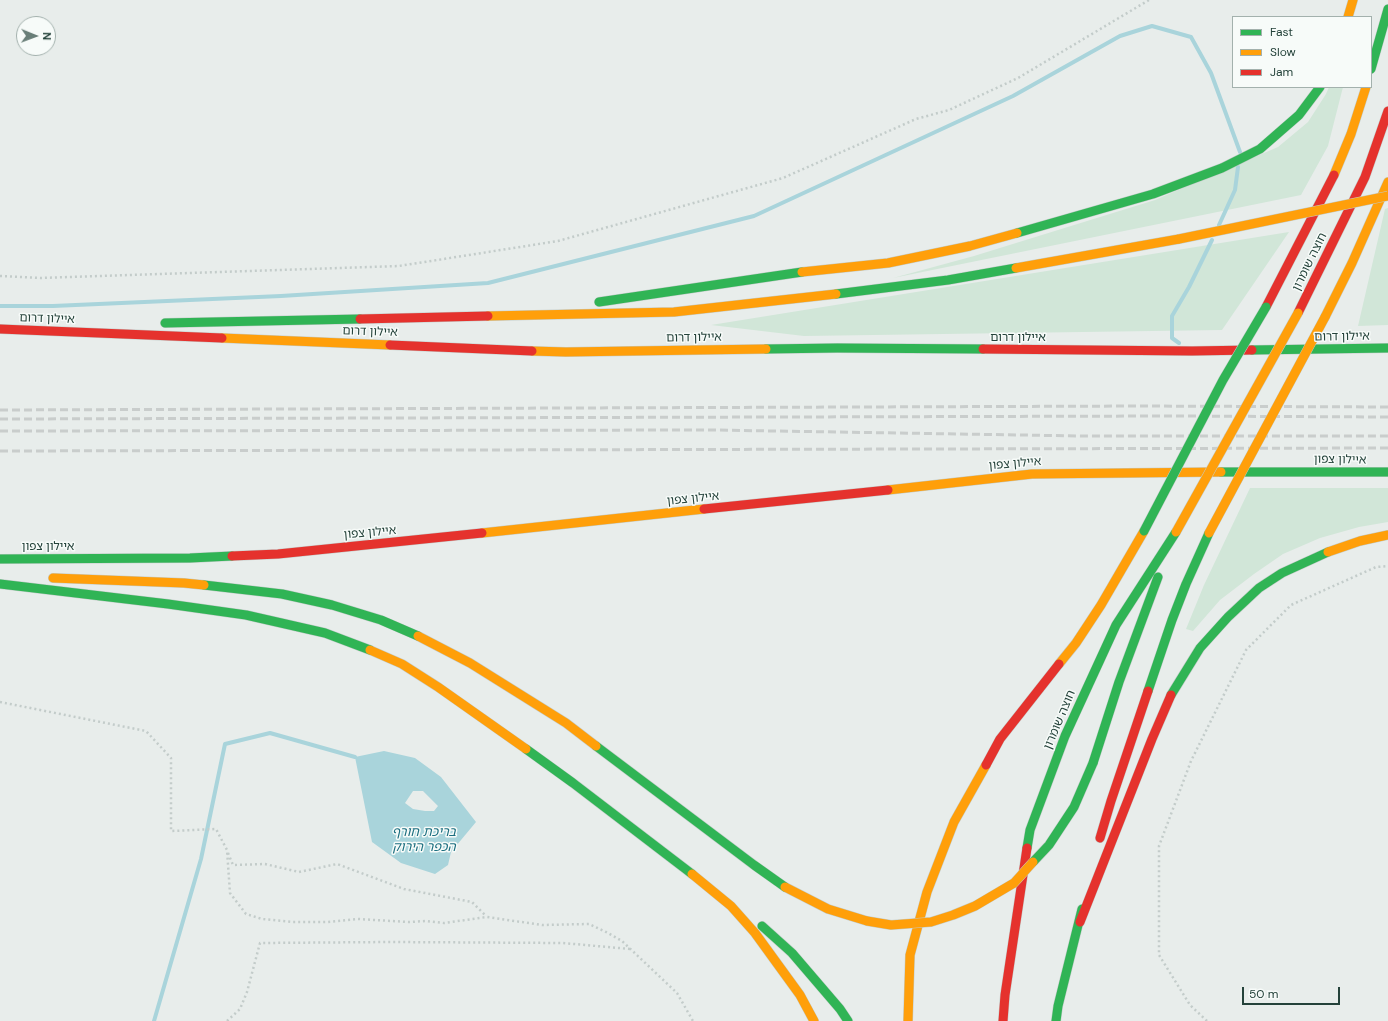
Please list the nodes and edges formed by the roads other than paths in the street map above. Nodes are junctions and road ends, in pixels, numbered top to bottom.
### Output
1 (1353, 0) edge
2 (1388, 9) edge
3 (1376, 15) dead end
4 (1348, 16) edge
5 (1372, 43) edge
6 (1372, 65) edge
7 (1319, 88) edge
8 (1365, 88) edge
9 (1388, 110) edge
10 (1388, 182) edge
11 (1388, 196) edge
12 (507, 316) junction
13 (158, 323) dead end
14 (95, 324) dead end
15 (0, 327) edge
16 (1388, 348) edge
17 (1388, 472) edge
18 (1388, 535) edge
19 (1174, 536) junction
20 (0, 559) edge
21 (0, 576) edge
22 (15, 576) dead end
23 (46, 578) dead end
24 (0, 584) edge
25 (661, 849) junction
26 (1096, 850) dead end
27 (1091, 871) dead end
28 (1080, 922) junction
29 (814, 1021) edge
30 (848, 1021) edge
31 (908, 1021) edge
32 (1003, 1021) edge
33 (1056, 1021) edge

1 - 4 highway
2 - 6 highway
3 - 5 highway
7 - 12 highway
8 - 31 highway, bridge
9 - 19 highway, חוצה שומרון, bridge
10 - 26 highway, bridge
11 - 12 highway, bridge
12 - 13 highway
14 - 15 highway
15 - 16 highway, איילון דרום
17 - 20 highway, איילון צפון
18 - 28 highway
19 - 23 highway, bridge
19 - 32 highway, חוצה שומרון
21 - 22 highway
24 - 25 highway
25 - 29 highway
25 - 30 highway
27 - 28 highway
28 - 33 highway

